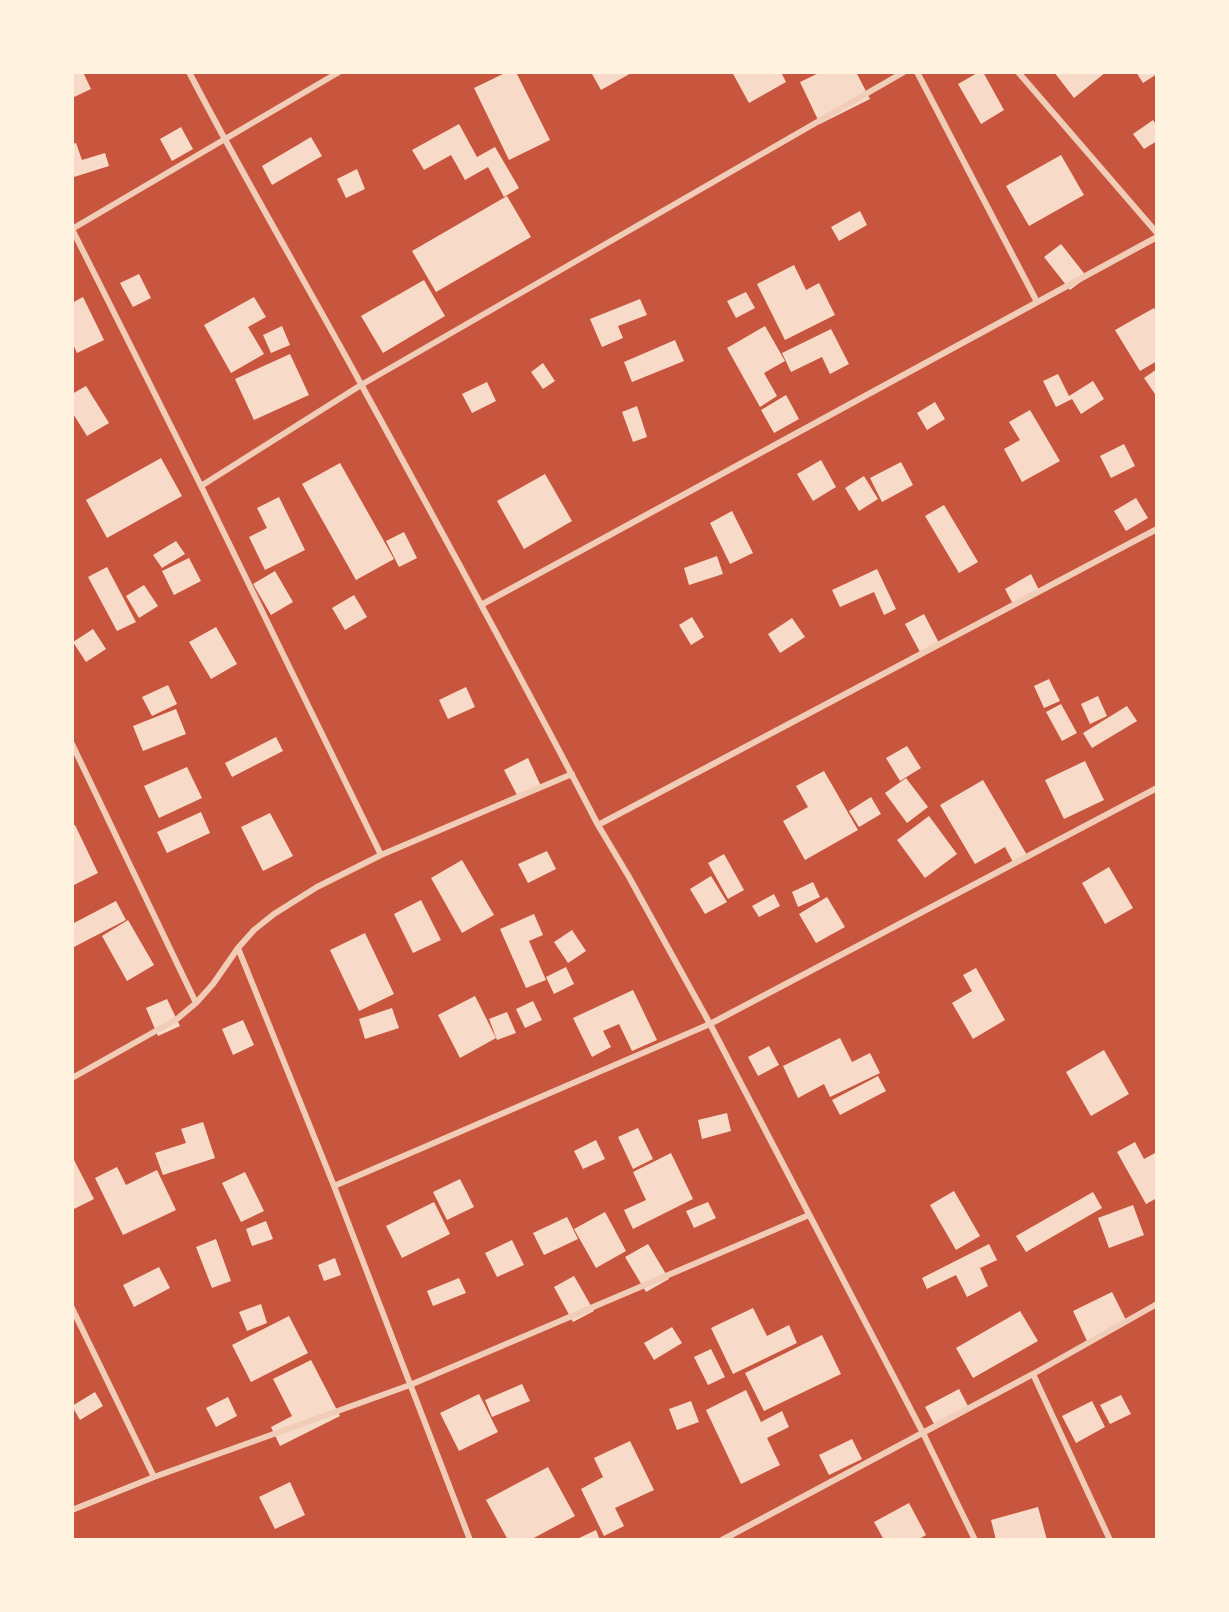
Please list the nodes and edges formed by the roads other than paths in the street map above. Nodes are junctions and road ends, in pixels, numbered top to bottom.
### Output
1 (189, 72) edge
2 (339, 72) edge
3 (904, 72) edge
4 (917, 72) edge
5 (1018, 72) edge
6 (224, 140) junction
7 (72, 229) edge
8 (1157, 235) edge
9 (1037, 302) junction
10 (362, 385) junction
11 (201, 486) junction
12 (1157, 528) edge
13 (481, 605) junction
14 (72, 744) edge
15 (572, 774) junction
16 (1157, 788) edge
17 (598, 825) junction
18 (381, 855) junction
19 (238, 948) junction
20 (196, 1003) junction
21 (710, 1024) junction
22 (72, 1078) edge
23 (334, 1186) junction
24 (809, 1215) junction
25 (1157, 1304) edge
26 (72, 1308) edge
27 (1033, 1374) junction
28 (410, 1384) junction
29 (923, 1433) junction
30 (154, 1477) junction
31 (72, 1510) edge
32 (470, 1540) edge
33 (722, 1540) edge
34 (975, 1540) edge
35 (1110, 1540) edge

1 - 6 street
2 - 6 street
3 - 10 street
4 - 9 street
5 - 8 street
6 - 7 street
6 - 10 street
7 - 11 street
8 - 9 street
9 - 13 street
10 - 11 street
10 - 13 street
11 - 18 street
12 - 17 street
13 - 15 street
14 - 20 street
15 - 17 street
15 - 18 street
16 - 21 street
17 - 21 street
18 - 19 street
19 - 20 street
19 - 23 street
20 - 22 street
21 - 23 street
21 - 24 street
23 - 28 street
24 - 28 street
24 - 29 street
25 - 27 street
26 - 30 street
27 - 29 street
27 - 35 street
28 - 30 street
28 - 32 street
29 - 33 street
29 - 34 street
30 - 31 street

